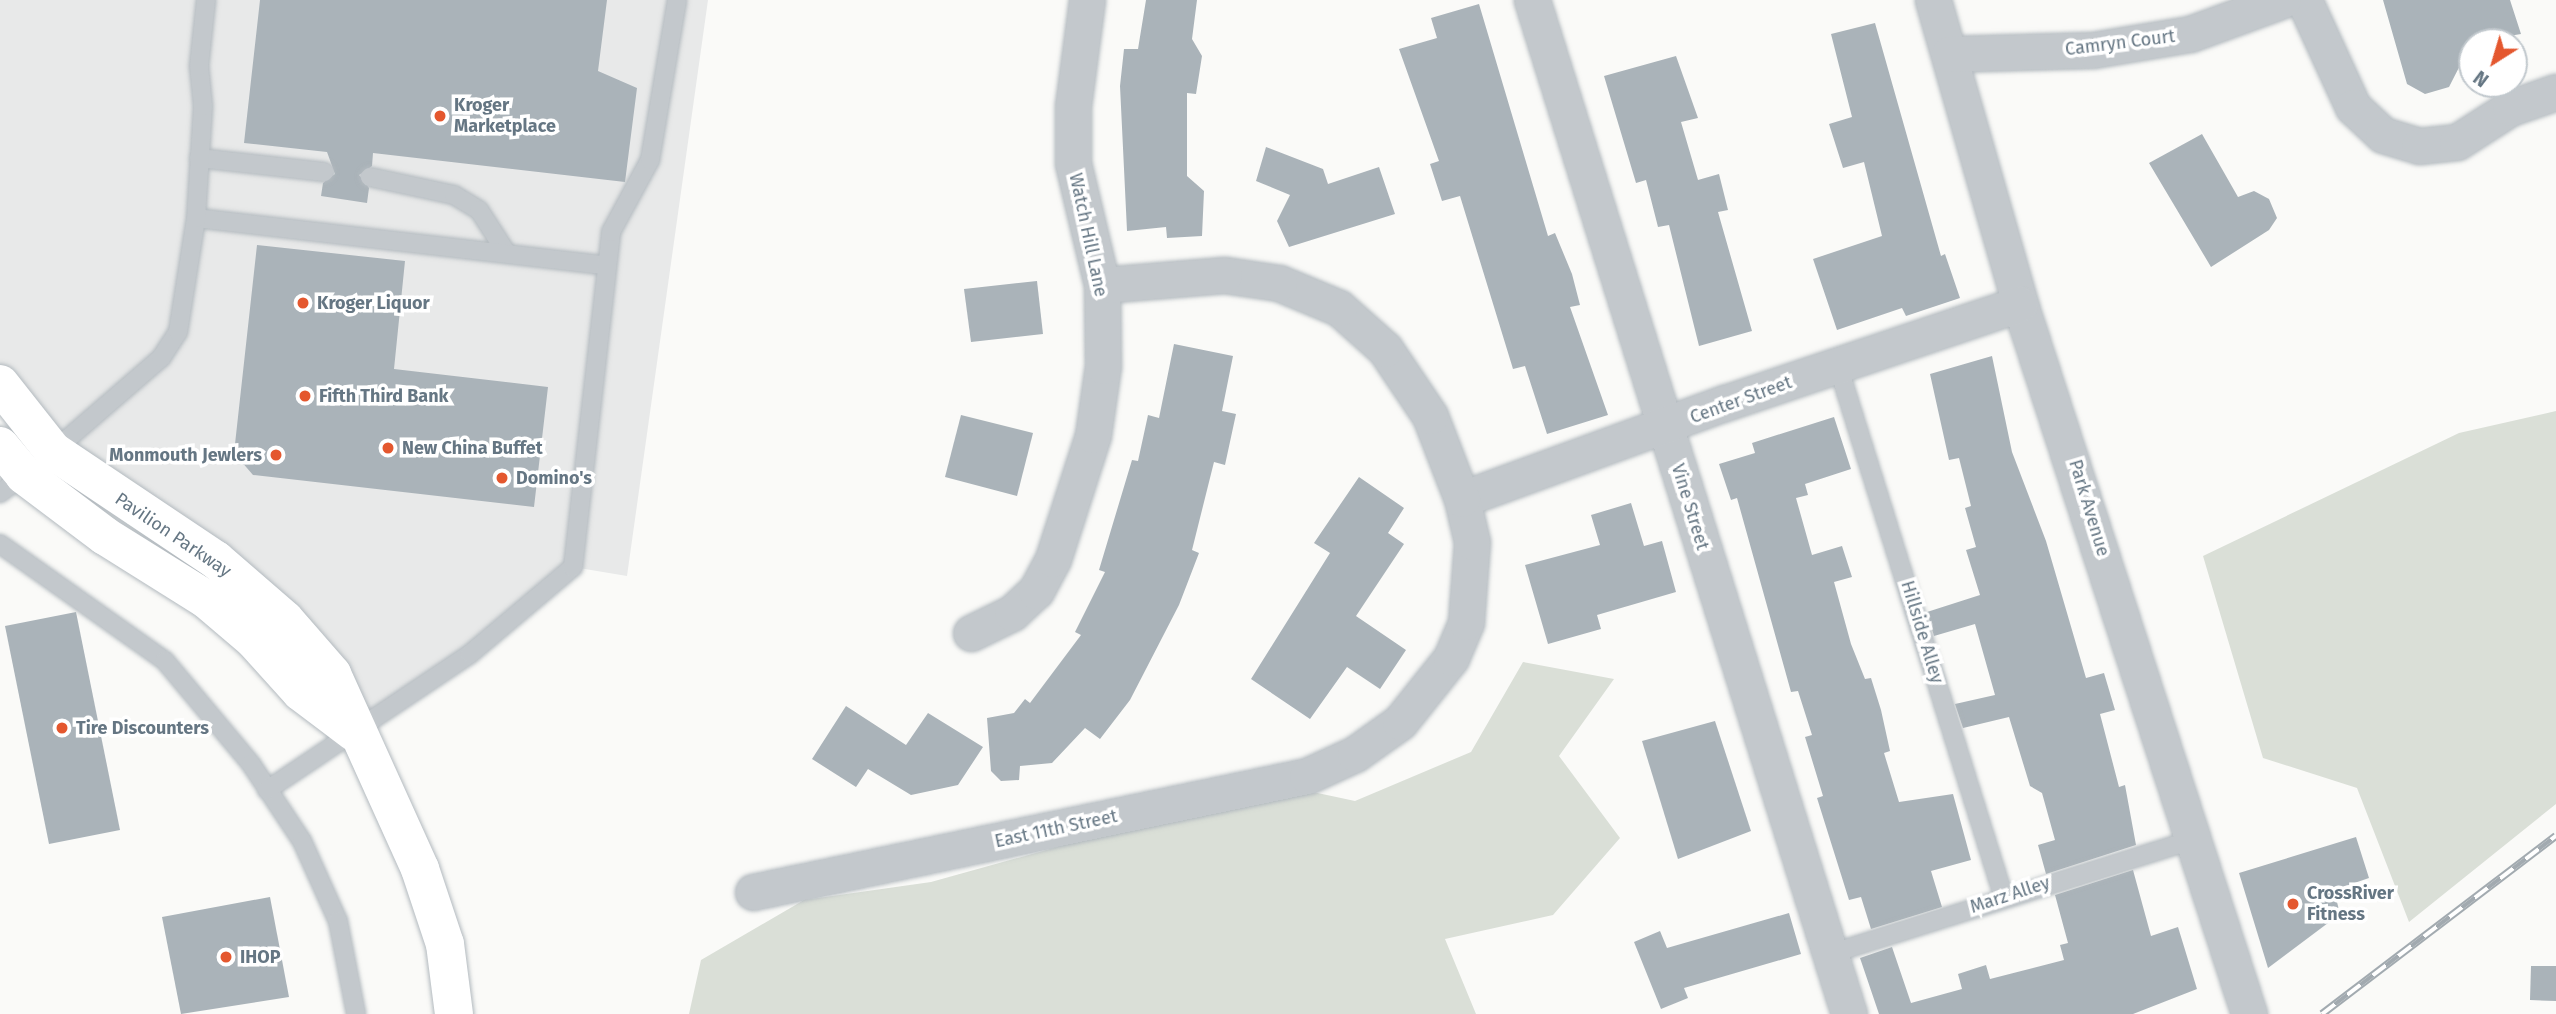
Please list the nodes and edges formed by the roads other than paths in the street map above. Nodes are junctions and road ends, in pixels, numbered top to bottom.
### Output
1 (206, 0) edge
2 (677, 0) edge
3 (1087, 0) edge
4 (1532, 0) edge
5 (1933, 0) edge
6 (2283, 0) edge
7 (2304, 0) edge
8 (1949, 54) junction
9 (2556, 92) edge
10 (199, 158) junction
11 (324, 172) dead end
12 (370, 177) dead end
13 (196, 218) junction
14 (506, 252) junction
15 (606, 265) junction
16 (1102, 285) junction
17 (2020, 304) junction
18 (1838, 366) junction
19 (0, 383) edge
20 (1665, 429) junction
21 (0, 446) edge
22 (53, 451) junction
23 (12, 484) edge
24 (1462, 499) junction
25 (0, 544) edge
26 (971, 633) dead end
27 (354, 732) junction
28 (267, 790) junction
29 (2191, 840) junction
30 (752, 892) dead end
31 (2004, 898) junction
32 (1830, 954) junction
33 (356, 1014) edge
34 (454, 1014) edge
35 (1849, 1014) edge
36 (2249, 1014) edge

1 - 10 lane
2 - 15 lane
3 - 16 street, Watch Hill Lane
4 - 20 street, Vine Street
5 - 8 street, Park Avenue
6 - 8 street, Camryn Court
7 - 9 street
8 - 17 street, Park Avenue
10 - 11 lane
10 - 13 lane
12 - 14 lane
13 - 14 lane
13 - 22 lane
14 - 15 lane
15 - 27 lane
16 - 24 street, East 11th Street
16 - 26 street, Watch Hill Lane
17 - 18 street, Center Street
17 - 29 street, Park Avenue
18 - 20 street, Center Street
18 - 31 lane, Hillside Alley
19 - 22 main road, Pavilion Parkway
20 - 24 street, Center Street
20 - 32 street, Vine Street
21 - 23 main road, Pavilion Parkway
22 - 23 lane
22 - 27 main road, Pavilion Parkway
23 - 27 main road, Pavilion Parkway
24 - 30 street, East 11th Street
25 - 28 lane
27 - 28 lane
27 - 34 main road, Pavilion Parkway
28 - 33 lane
29 - 31 lane, Marz Alley
29 - 36 street, Park Avenue
31 - 32 lane, Marz Alley
32 - 35 street, Vine Street

